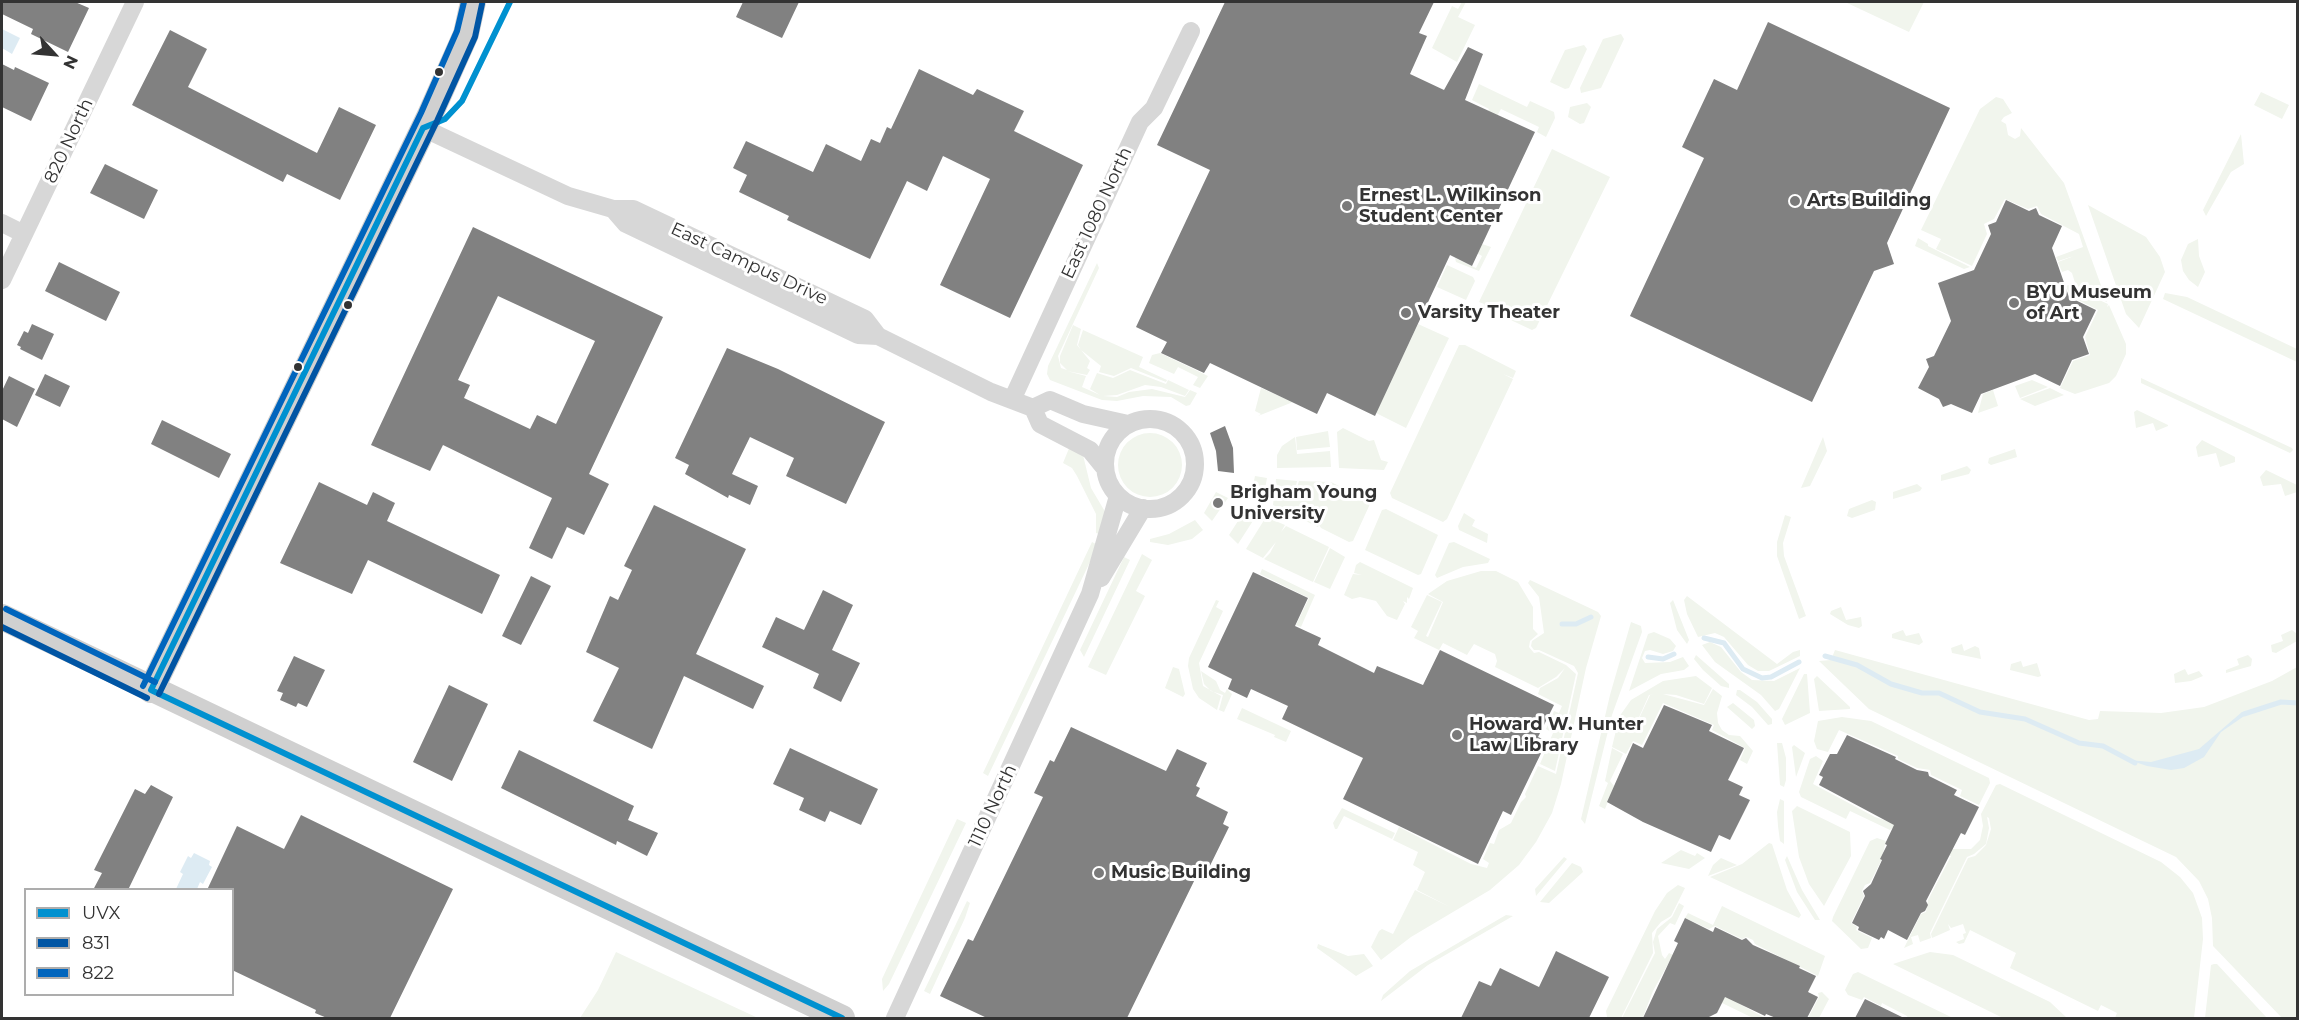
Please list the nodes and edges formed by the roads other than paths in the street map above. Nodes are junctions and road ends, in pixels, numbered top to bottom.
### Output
1 (135, 2) edge
2 (473, 2) edge
3 (1191, 30) dead end
4 (423, 128) junction
5 (2, 223) edge
6 (24, 234) junction
7 (2, 280) edge
8 (1012, 400) junction
9 (1033, 408) junction
10 (1128, 424) junction
11 (1104, 466) junction
12 (1118, 496) junction
13 (1143, 508) junction
14 (1090, 594) junction
15 (2, 617) edge
16 (151, 690) junction
17 (842, 1018) edge
18 (895, 1018) edge

1 - 6 street, 820 North
2 - 4 main road
3 - 8 street, East 1080 North
4 - 8 street, East Campus Drive
4 - 16 main road
5 - 6 street
6 - 7 street, 820 North
8 - 9 street, East Campus Drive
9 - 10 street, East Campus Drive
9 - 11 street, East Campus Drive
10 - 11 street
10 - 13 street
11 - 12 street
12 - 13 street
12 - 14 street
13 - 14 street
14 - 18 street, 1110 North
15 - 16 main road
16 - 17 main road

